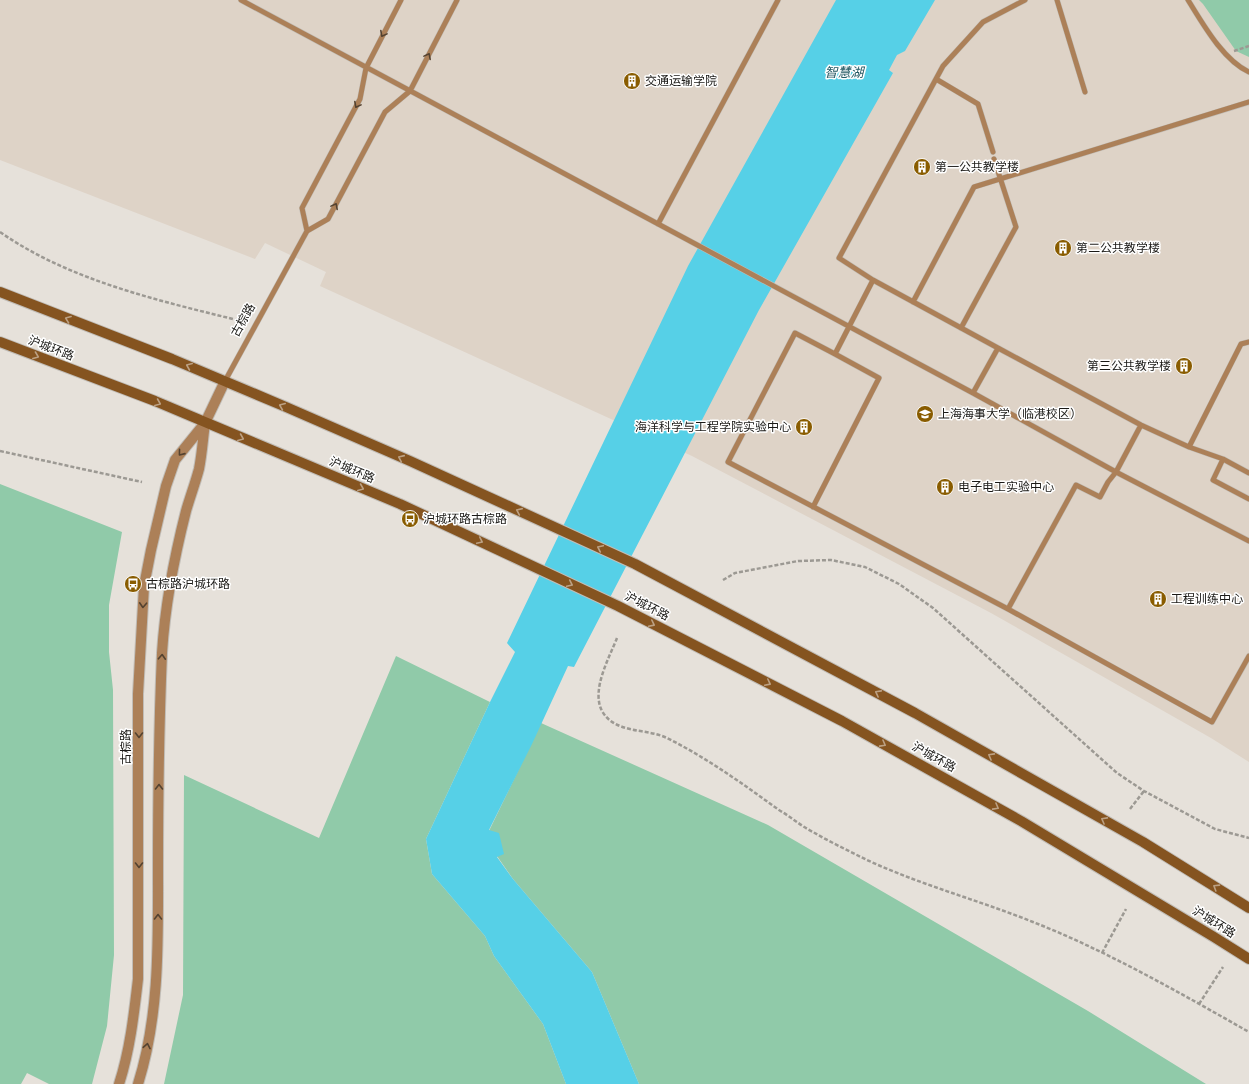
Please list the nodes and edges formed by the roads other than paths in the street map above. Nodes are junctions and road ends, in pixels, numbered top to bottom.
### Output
1 (241, 0) edge
2 (401, 0) edge
3 (457, 0) edge
4 (778, 0) edge
5 (1024, 0) edge
6 (1058, 0) edge
7 (1188, 0) edge
8 (366, 68) junction
9 (1249, 72) edge
10 (936, 79) junction
11 (410, 91) junction
12 (1085, 92) dead end
13 (1249, 102) edge
14 (992, 152) dead end
15 (994, 159) dead end
16 (1000, 178) junction
17 (658, 224) junction
18 (307, 231) junction
19 (873, 280) junction
20 (0, 292) edge
21 (913, 302) junction
22 (850, 328) junction
23 (961, 328) junction
24 (0, 342) edge
25 (1249, 342) edge
26 (998, 348) junction
27 (835, 354) junction
28 (225, 381) junction
29 (973, 393) junction
30 (205, 423) junction
31 (1141, 425) junction
32 (1189, 447) junction
33 (1223, 459) junction
34 (1116, 472) junction
35 (1249, 473) edge
36 (1249, 499) edge
37 (813, 507) junction
38 (1249, 541) edge
39 (1008, 609) junction
40 (1249, 656) edge
41 (1249, 908) edge
42 (1249, 959) edge
43 (119, 1084) edge
44 (138, 1084) edge

1 - 8 lane
2 -> 8 lane
11 -> 3 lane
4 - 17 lane
5 - 10 lane
6 - 12 lane
7 - 9 lane
8 - 11 lane
8 -> 18 lane
10 - 14 lane
10 - 19 lane
11 - 17 lane
18 -> 11 lane
13 - 16 lane
15 - 16 lane
16 - 21 lane
16 - 23 lane
17 - 22 lane
18 - 28 lane, 古棕路
19 - 21 lane
19 - 22 lane
28 -> 20 main road
21 - 23 lane
22 - 27 lane
22 - 29 lane
23 - 26 lane
24 -> 30 main road, 沪城环路
25 - 32 lane
26 - 29 lane
26 - 31 lane
27 - 37 lane
27 - 37 lane
28 - 30 street, 古棕路
41 -> 28 main road
29 - 34 lane
30 -> 42 main road, 沪城环路
30 -> 43 street, 古棕路
44 -> 30 street, 古棕路
31 - 32 lane
31 - 34 lane
32 - 33 lane
33 - 35 lane
33 - 36 lane
34 - 38 lane
34 - 39 lane
37 - 39 lane
39 - 40 lane

